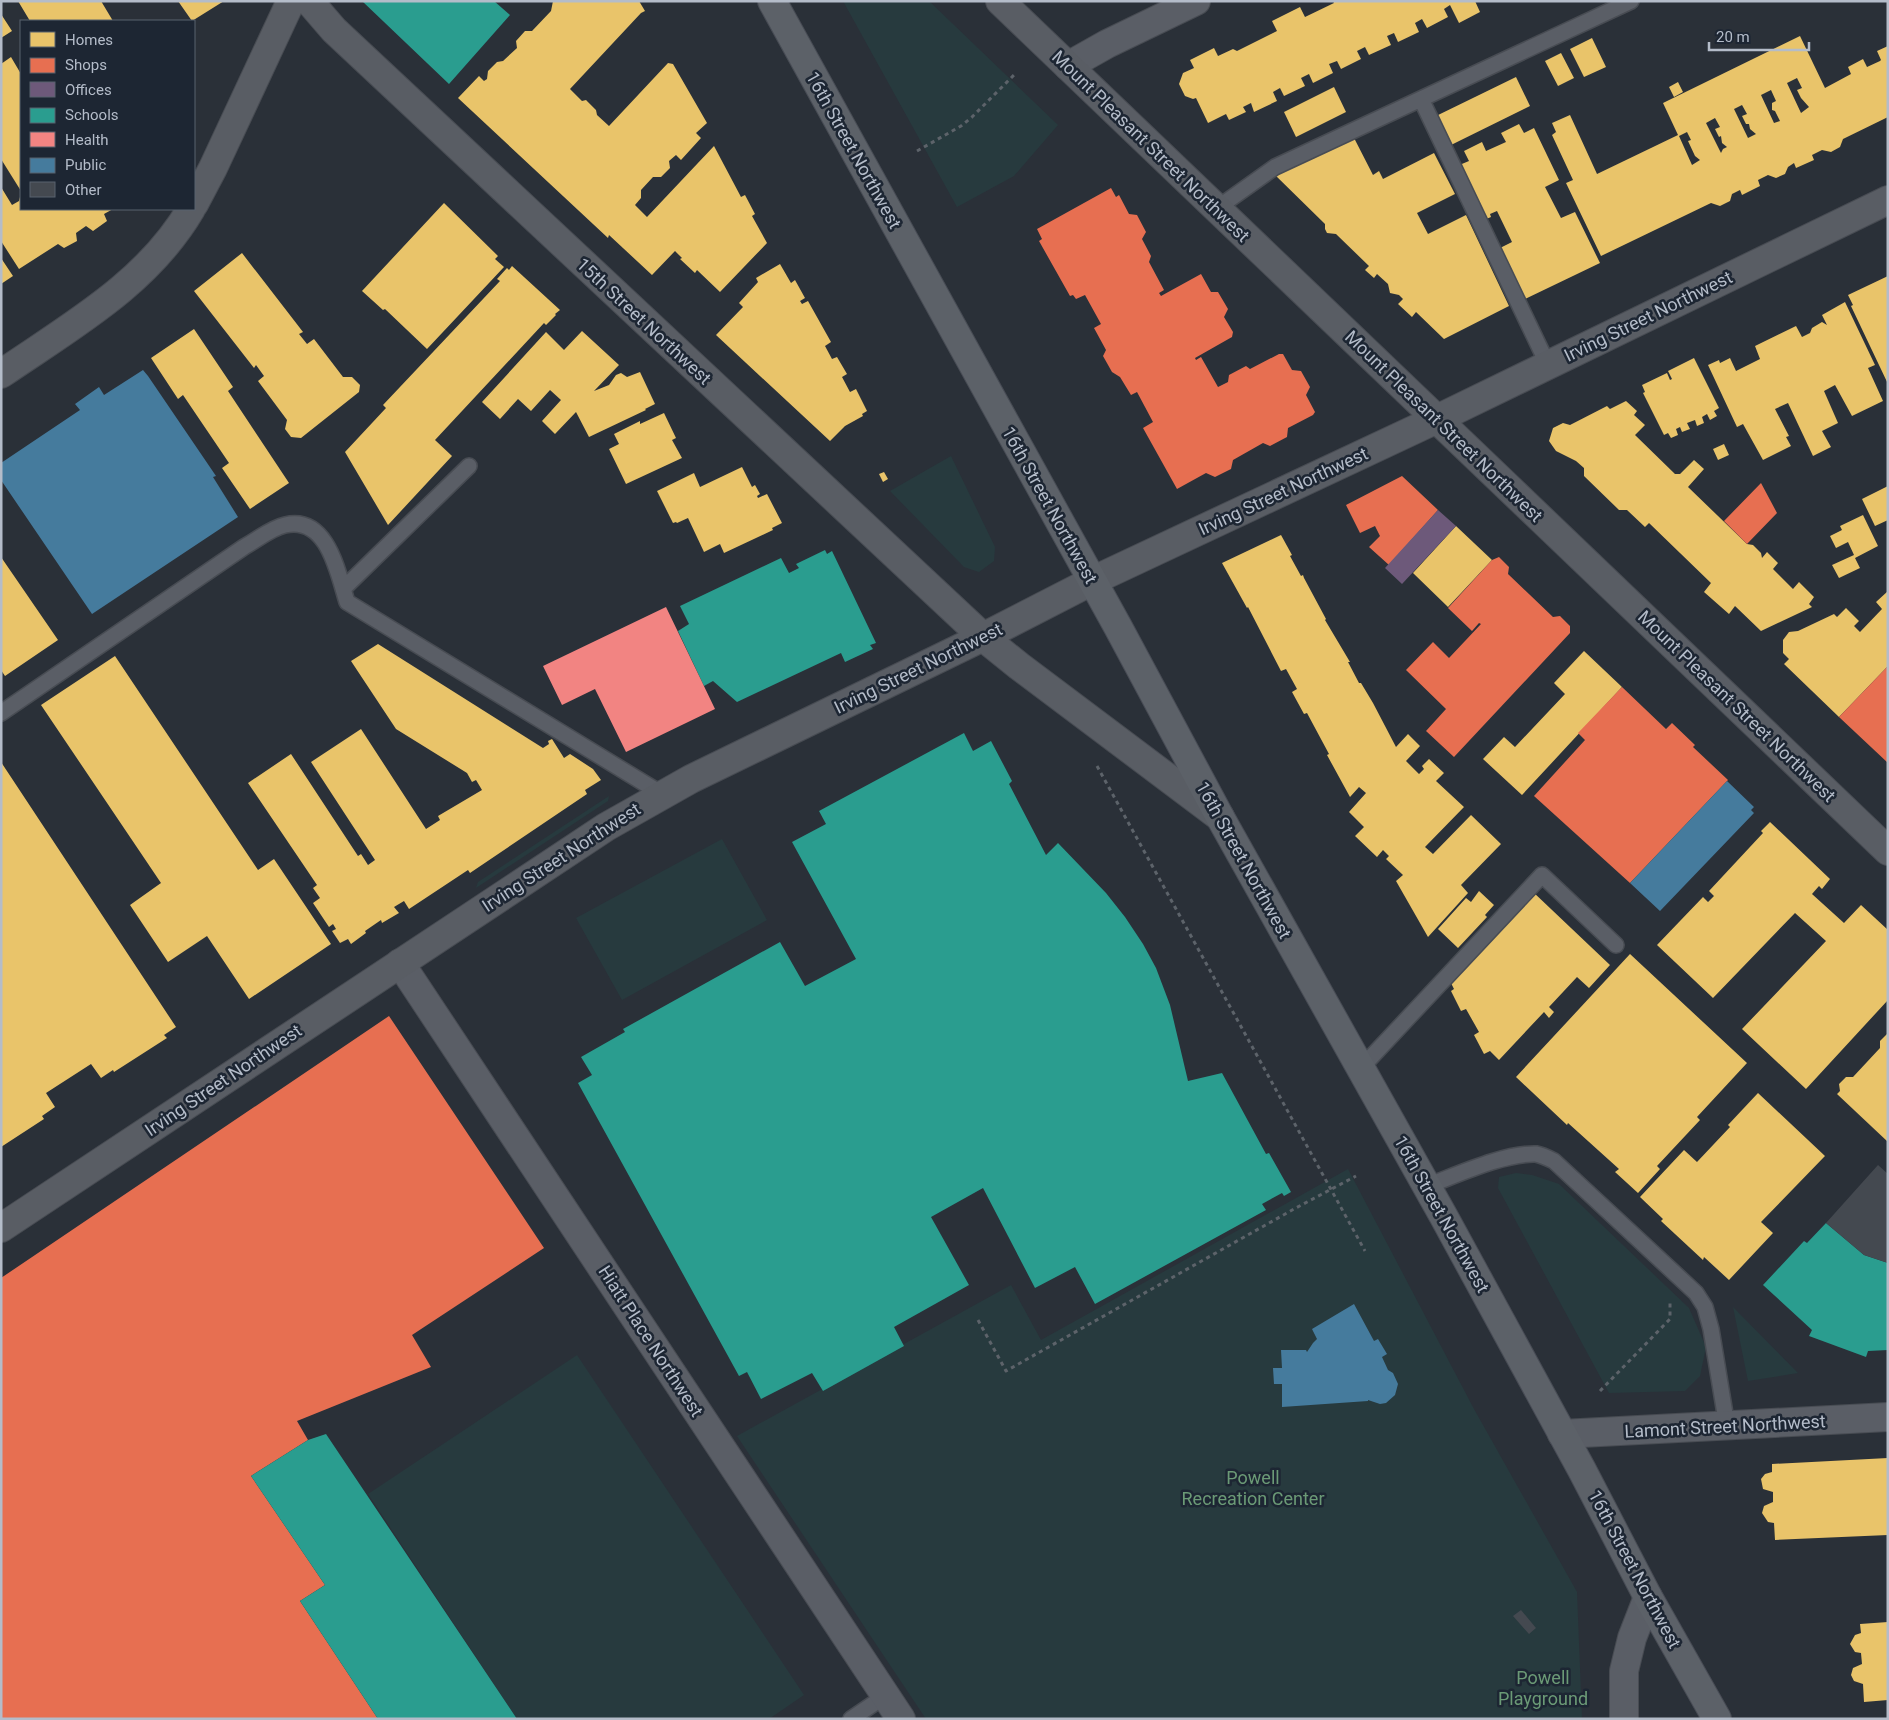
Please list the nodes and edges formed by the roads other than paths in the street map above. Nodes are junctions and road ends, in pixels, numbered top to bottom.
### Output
1 (291, 1) edge
2 (309, 1) edge
3 (772, 1) edge
4 (1000, 1) edge
5 (1196, 1) edge
6 (1631, 1) edge
7 (1068, 66) junction
8 (1422, 99) junction
9 (1888, 200) edge
10 (195, 202) edge
11 (1216, 209) junction
12 (190, 210) edge
13 (1548, 364) junction
14 (1, 374) edge
15 (1437, 419) junction
16 (469, 466) dead end
17 (1092, 581) junction
18 (343, 590) junction
19 (983, 637) junction
20 (1, 713) edge
21 (662, 794) junction
22 (1220, 817) junction
23 (1888, 851) edge
24 (1616, 945) dead end
25 (400, 963) junction
26 (1361, 1068) junction
27 (1427, 1186) junction
28 (1, 1228) edge
29 (1888, 1417) edge
30 (1727, 1426) junction
31 (1562, 1434) junction
32 (1648, 1597) junction
33 (885, 1696) junction
34 (851, 1719) edge
35 (901, 1719) edge
36 (1624, 1719) edge
37 (1717, 1719) edge

1 - 10 main road
2 - 19 main road, 15th Street Northwest
3 - 17 main road, 16th Street Northwest
4 - 7 main road, Mount Pleasant Street Northwest
5 - 7 street
6 - 8 lane
7 - 11 main road, Mount Pleasant Street Northwest
8 - 11 lane
8 - 13 lane
9 - 13 main road, Irving Street Northwest
11 - 15 main road, Mount Pleasant Street Northwest
12 - 14 main road
13 - 15 main road, Irving Street Northwest
15 - 17 main road, Irving Street Northwest
15 - 23 main road, Mount Pleasant Street Northwest
16 - 18 lane
17 - 19 main road, Irving Street Northwest
17 - 22 main road, 16th Street Northwest
18 - 20 lane
18 - 21 lane
19 - 21 main road, Irving Street Northwest
19 - 22 main road, 15th Street Northwest
21 - 25 main road, Irving Street Northwest
22 - 26 main road, 16th Street Northwest
24 - 26 lane
25 - 28 main road, Irving Street Northwest
25 - 33 street, Hiatt Place Northwest
26 - 27 main road, 16th Street Northwest
27 - 30 lane
27 - 31 main road, 16th Street Northwest
29 - 30 street, Lamont Street Northwest
30 - 31 street, Lamont Street Northwest
31 - 32 main road, 16th Street Northwest
32 - 36 street
32 - 37 main road, 16th Street Northwest
33 - 34 lane
33 - 35 street, Hiatt Place Northwest

